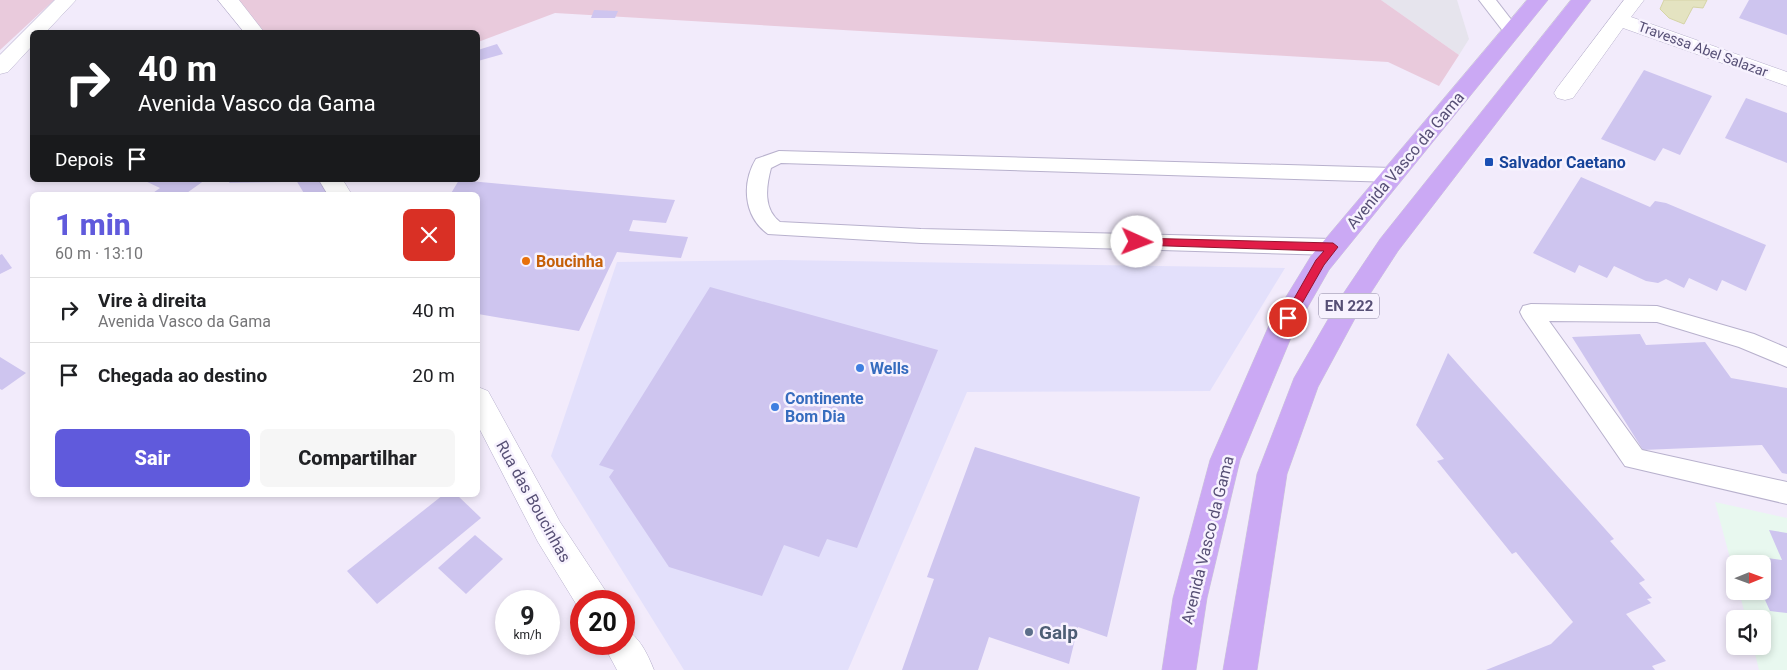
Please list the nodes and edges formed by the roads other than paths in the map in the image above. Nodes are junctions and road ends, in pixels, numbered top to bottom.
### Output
1 (66, 0) edge
2 (228, 0) edge
3 (1487, 0) edge
4 (1538, 0) edge
5 (1581, 0) edge
6 (1634, 0) edge
7 (1620, 20) junction
8 (37, 30) edge
9 (252, 30) edge
10 (1512, 31) junction
11 (30, 37) edge
12 (0, 67) edge
13 (1787, 79) edge
14 (1565, 94) dead end
15 (1393, 175) junction
16 (1333, 247) junction
17 (1787, 358) edge
18 (480, 403) edge
19 (1787, 493) edge
20 (586, 590) edge
21 (627, 655) edge
22 (637, 670) edge
23 (1178, 670) edge
24 (1240, 670) edge

1 - 8 street
2 - 9 street
3 - 10 lane
4 - 10 main road, Avenida Vasco da Gama / EN 222
5 - 24 main road, EN 222
6 - 7 street
7 - 13 street, Travessa Abel Salazar
7 - 14 street
10 - 15 main road, Avenida Vasco da Gama / EN 222
11 - 12 street
15 - 16 main road, Avenida Vasco da Gama / EN 222
15 - 16 lane
16 - 23 main road, Avenida Vasco da Gama / EN 222
17 - 19 lane
18 - 20 street, Rua das Boucinhas
21 - 22 street

